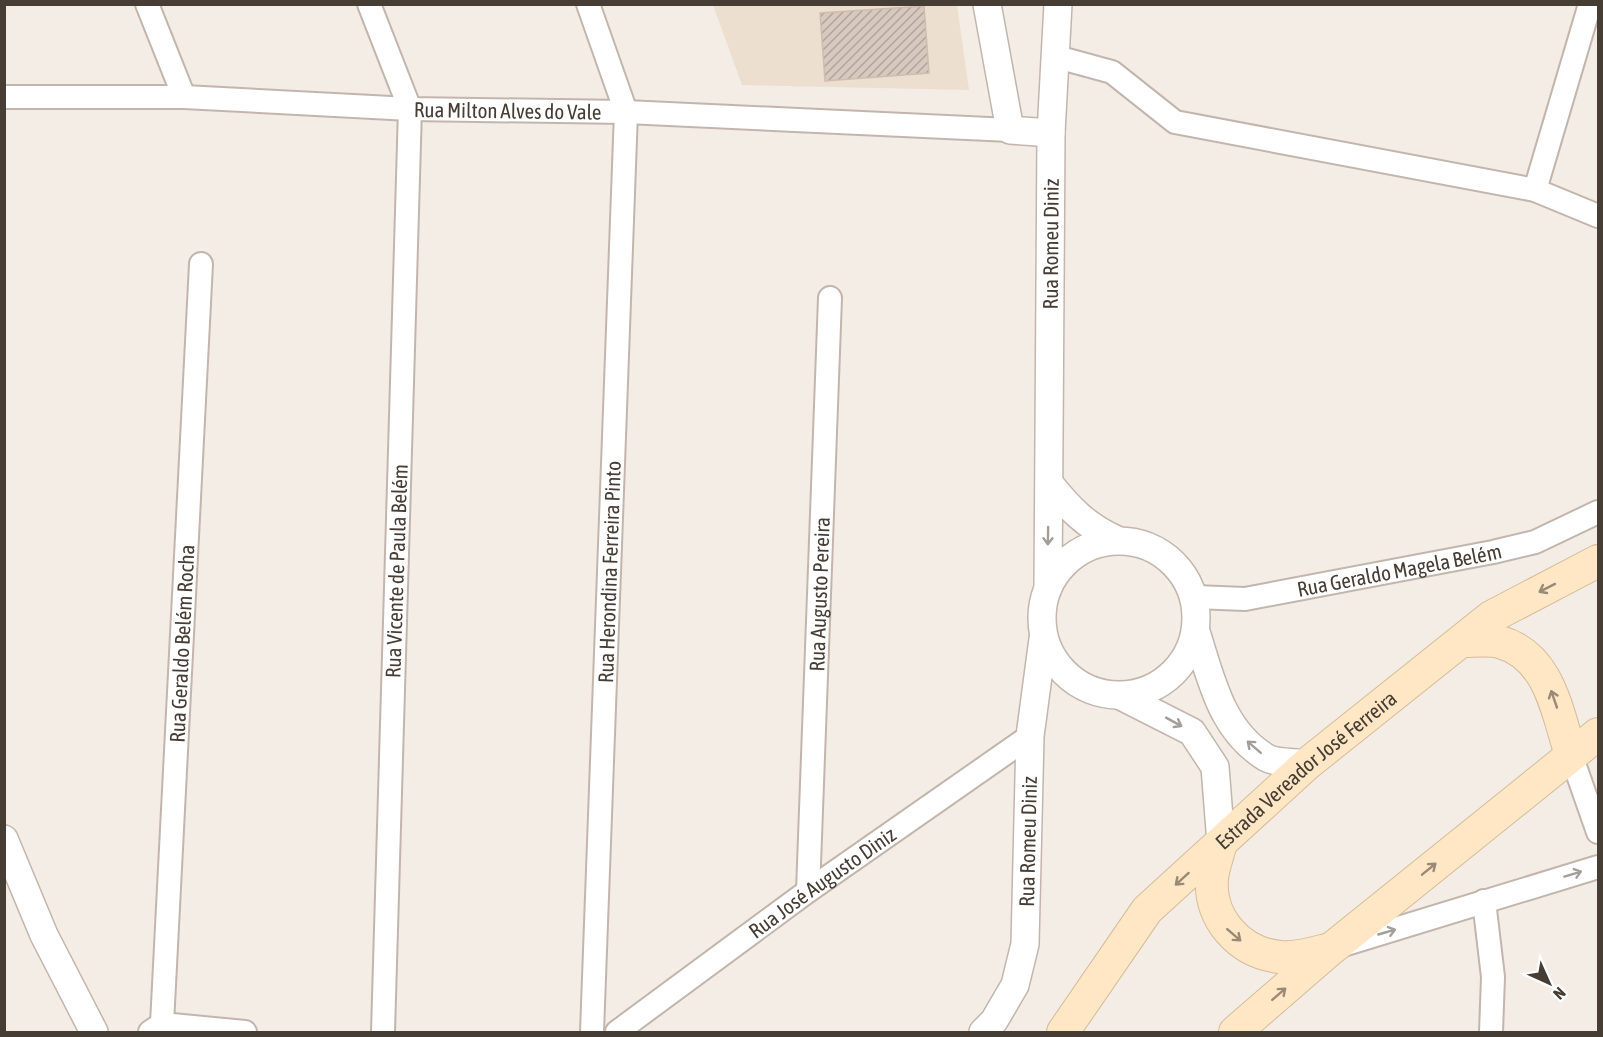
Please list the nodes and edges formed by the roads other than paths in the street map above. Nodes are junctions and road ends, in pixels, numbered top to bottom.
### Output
1 (147, 4) edge
2 (369, 4) edge
3 (588, 4) edge
4 (987, 4) edge
5 (1058, 4) edge
6 (1590, 4) edge
7 (1057, 57) junction
8 (4, 97) edge
9 (184, 97) junction
10 (410, 108) junction
11 (626, 112) junction
12 (1010, 130) junction
13 (1051, 133) junction
14 (1535, 190) junction
15 (1599, 216) edge
16 (201, 264) dead end
17 (830, 298) dead end
18 (1049, 483) junction
19 (1599, 512) edge
20 (1115, 539) junction
21 (1599, 561) edge
22 (1048, 588) junction
23 (1195, 597) junction
24 (1196, 632) junction
25 (1043, 639) junction
26 (1462, 641) junction
27 (1059, 669) junction
28 (1037, 692) junction
29 (1121, 696) junction
30 (1599, 734) edge
31 (1030, 736) junction
32 (1571, 754) junction
33 (1307, 764) junction
34 (1599, 832) edge
35 (4, 839) edge
36 (1221, 843) junction
37 (1599, 867) edge
38 (808, 891) junction
39 (1484, 901) junction
40 (1330, 949) junction
41 (156, 1028) edge
42 (94, 1032) edge
43 (245, 1032) edge
44 (383, 1032) edge
45 (592, 1032) edge
46 (617, 1032) edge
47 (984, 1032) edge
48 (1063, 1032) edge
49 (1235, 1032) edge
50 (1491, 1032) edge

1 - 9 street
2 - 10 street
3 - 11 street
4 - 12 street
5 - 7 street, Rua Romeu Diniz
6 - 14 street
7 - 13 street, Rua Romeu Diniz
7 - 14 street
8 - 9 street, Rua Milton Alves do Vale
9 - 10 street, Rua Milton Alves do Vale
10 - 11 street, Rua Milton Alves do Vale
10 - 44 street, Rua Vicente de Paula Belém
11 - 12 street, Rua Milton Alves do Vale
11 - 45 street, Rua Herondina Ferreira Pinto
12 - 13 street
13 - 18 street, Rua Romeu Diniz
14 - 15 street
16 - 41 street, Rua Geraldo Belém Rocha
17 - 38 street, Rua Augusto Pereira
18 - 20 street
18 -> 22 street, Rua Romeu Diniz
19 - 23 street, Rua Geraldo Magela Belém
20 - 22 street
20 - 23 street
21 -> 26 main road, Estrada Vereador José Ferreira
22 - 25 street
23 - 24 street
24 - 29 street
33 -> 24 street
25 - 27 street
25 - 28 street, Rua Romeu Diniz
32 -> 26 main road
26 - 33 main road, Estrada Vereador José Ferreira
27 - 28 street
27 - 29 street
28 - 31 street, Rua Romeu Diniz
29 -> 36 street
30 - 32 main road
31 - 38 street, Rua José Augusto Diniz
31 - 47 street, Rua Romeu Diniz
32 - 34 street
40 -> 32 main road
33 - 36 main road, Estrada Vereador José Ferreira
35 - 42 street
36 -> 40 main road
36 -> 48 main road, Estrada Vereador José Ferreira
39 -> 37 street
38 - 46 street, Rua José Augusto Diniz
40 -> 39 street
39 - 50 street
49 -> 40 main road
41 - 43 street

